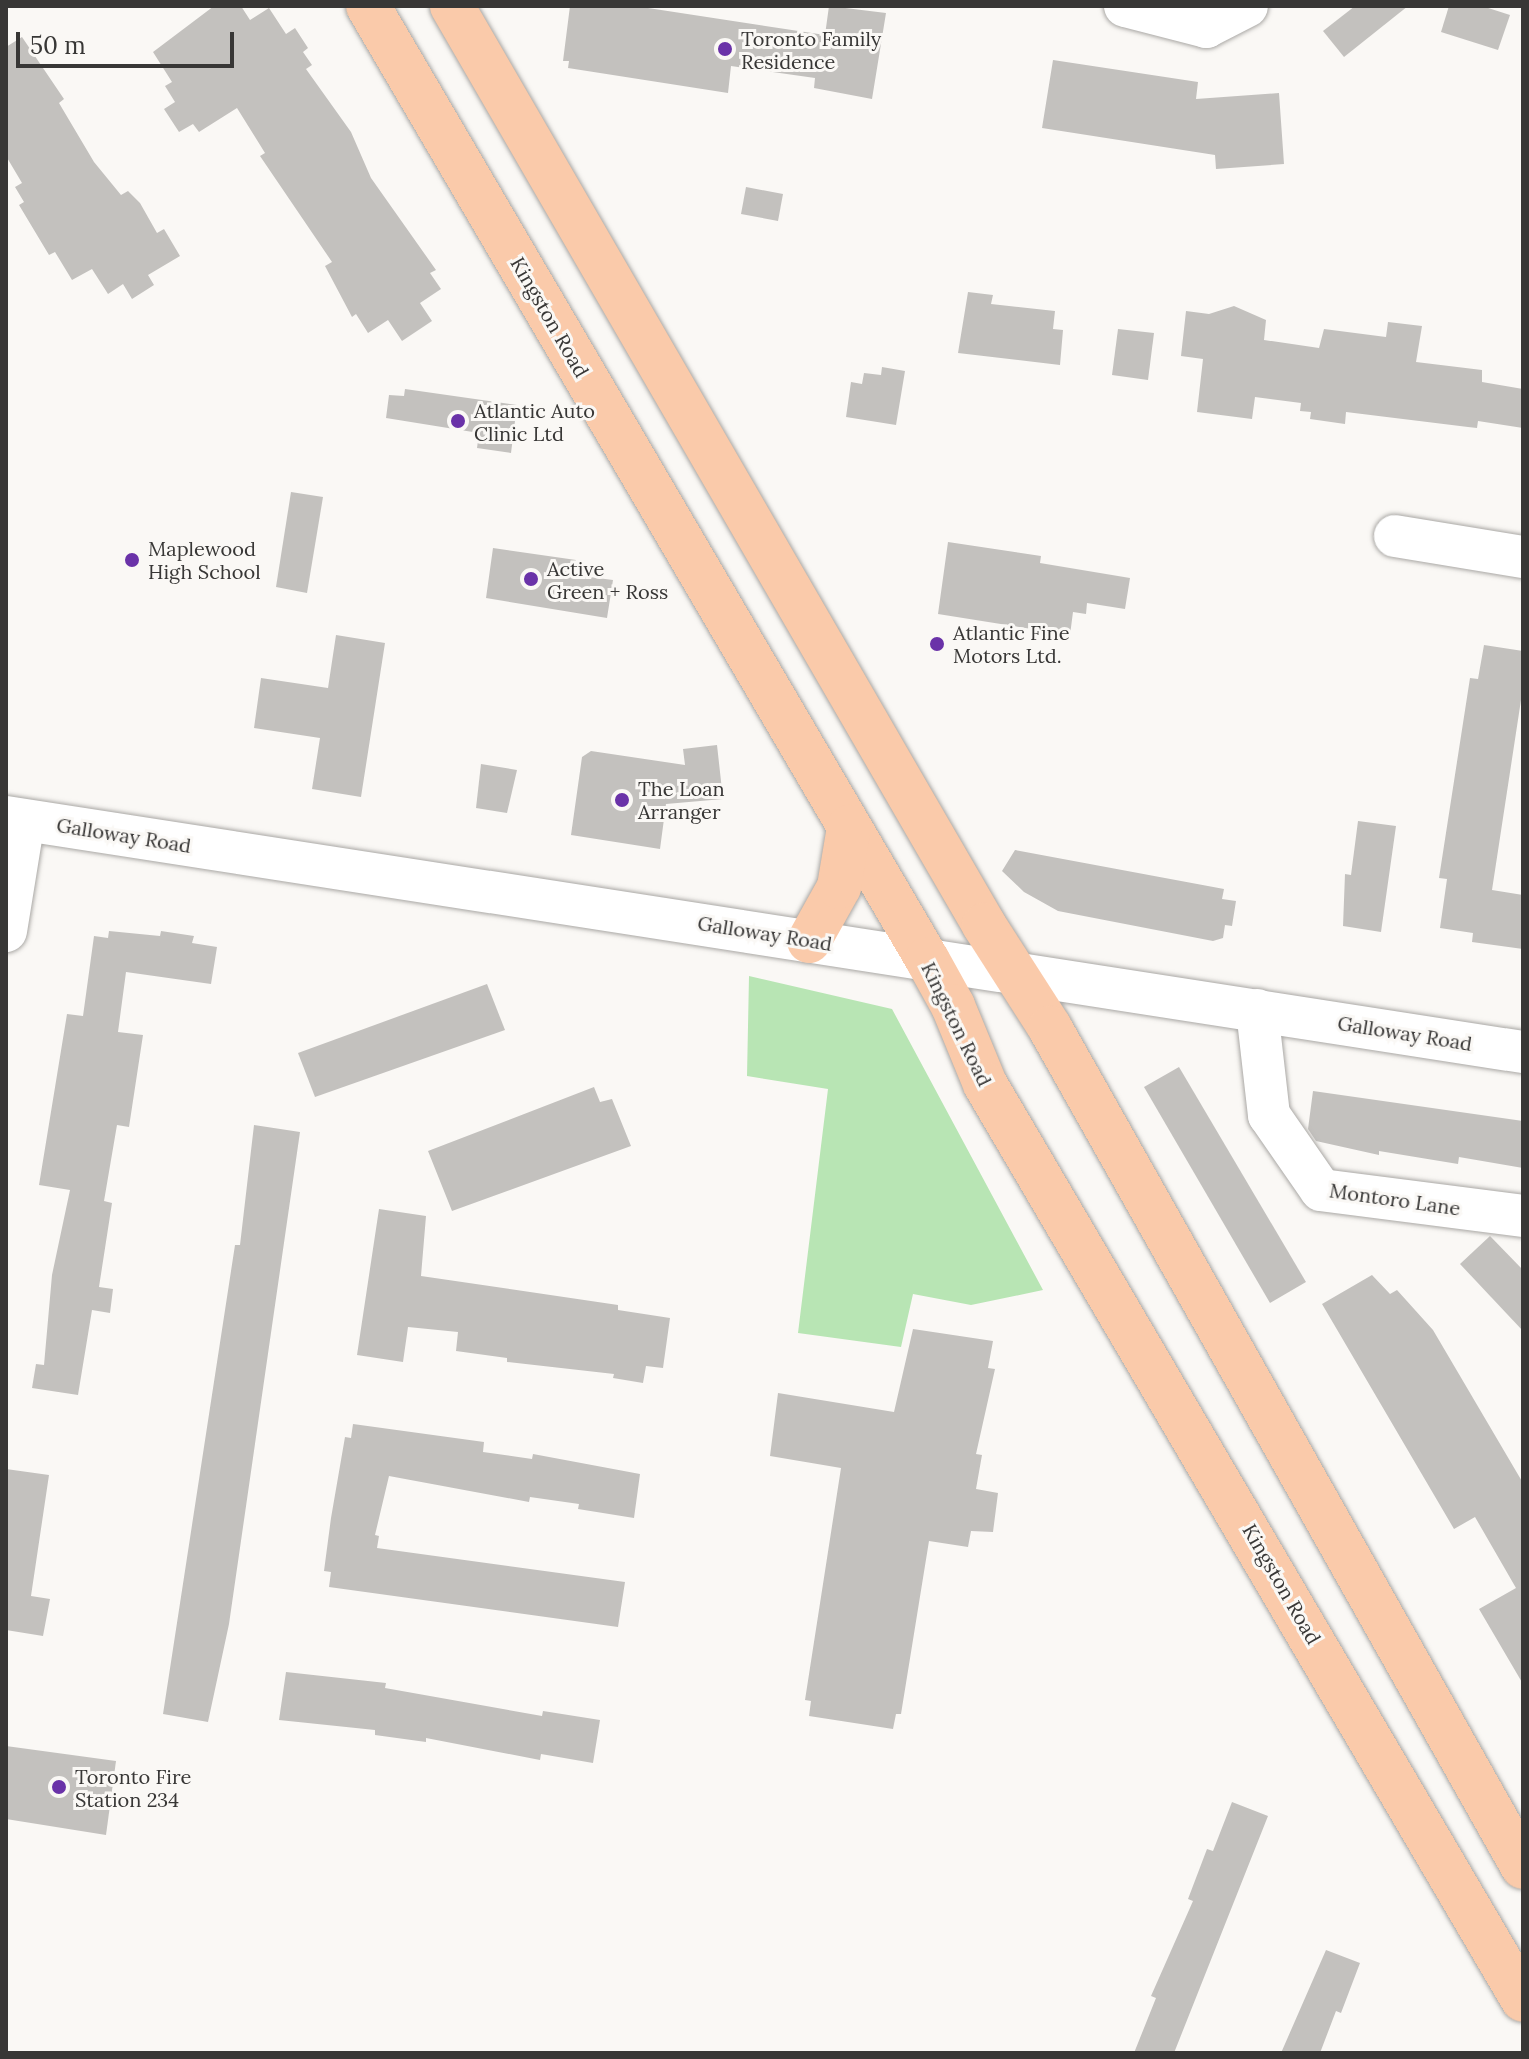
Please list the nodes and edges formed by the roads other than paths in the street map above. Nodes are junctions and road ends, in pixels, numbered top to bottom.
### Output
1 (368, 6) edge
2 (452, 6) edge
3 (1125, 6) edge
4 (1247, 6) edge
5 (1395, 536) dead end
6 (1523, 557) edge
7 (15, 819) edge
8 (849, 827) junction
9 (6, 931) edge
10 (809, 941) junction
11 (927, 959) junction
12 (1012, 971) junction
13 (1257, 1010) junction
14 (1523, 1052) edge
15 (1523, 1216) edge
16 (1523, 1867) edge
17 (1523, 2000) edge

1 - 8 main road, Kingston Road
2 - 12 main road
3 - 4 street
5 - 6 street
7 - 9 street
7 - 10 street, Galloway Road
8 - 10 main road
8 - 11 main road, Kingston Road
10 - 11 street, Galloway Road
11 - 12 street, Galloway Road
11 - 17 main road, Kingston Road
12 - 13 street, Galloway Road
12 - 16 main road
13 - 14 street, Galloway Road
13 - 15 street, Montoro Lane

